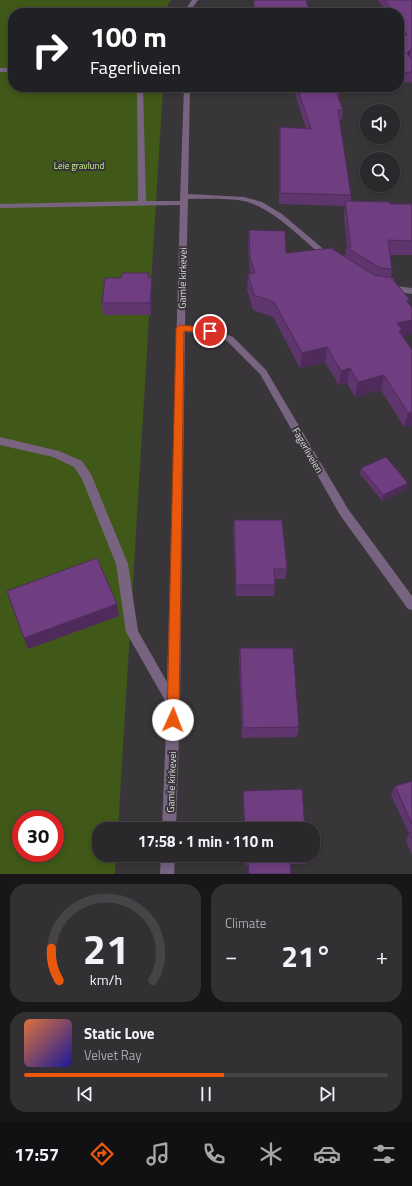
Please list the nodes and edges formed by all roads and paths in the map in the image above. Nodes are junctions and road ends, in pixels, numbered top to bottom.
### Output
1 (140, 92) edge
2 (188, 92) edge
3 (183, 199) junction
4 (142, 204) junction
5 (0, 206) edge
6 (337, 262) edge
7 (375, 287) edge
8 (411, 291) edge
9 (180, 328) junction
10 (0, 441) edge
11 (412, 605) edge
12 (174, 705) junction
13 (169, 822) edge
14 (168, 862) edge
15 (168, 874) edge

1 - 4 street
2 - 3 street, Gamle kirkevei
3 - 4 street
3 - 6 street
3 - 9 street, Gamle kirkevei
4 - 5 street
7 - 8 street
9 - 11 street, Fagerliveien
9 - 12 street, Gamle kirkevei
10 - 12 street
12 - 13 street, Gamle kirkevei
14 - 15 street

